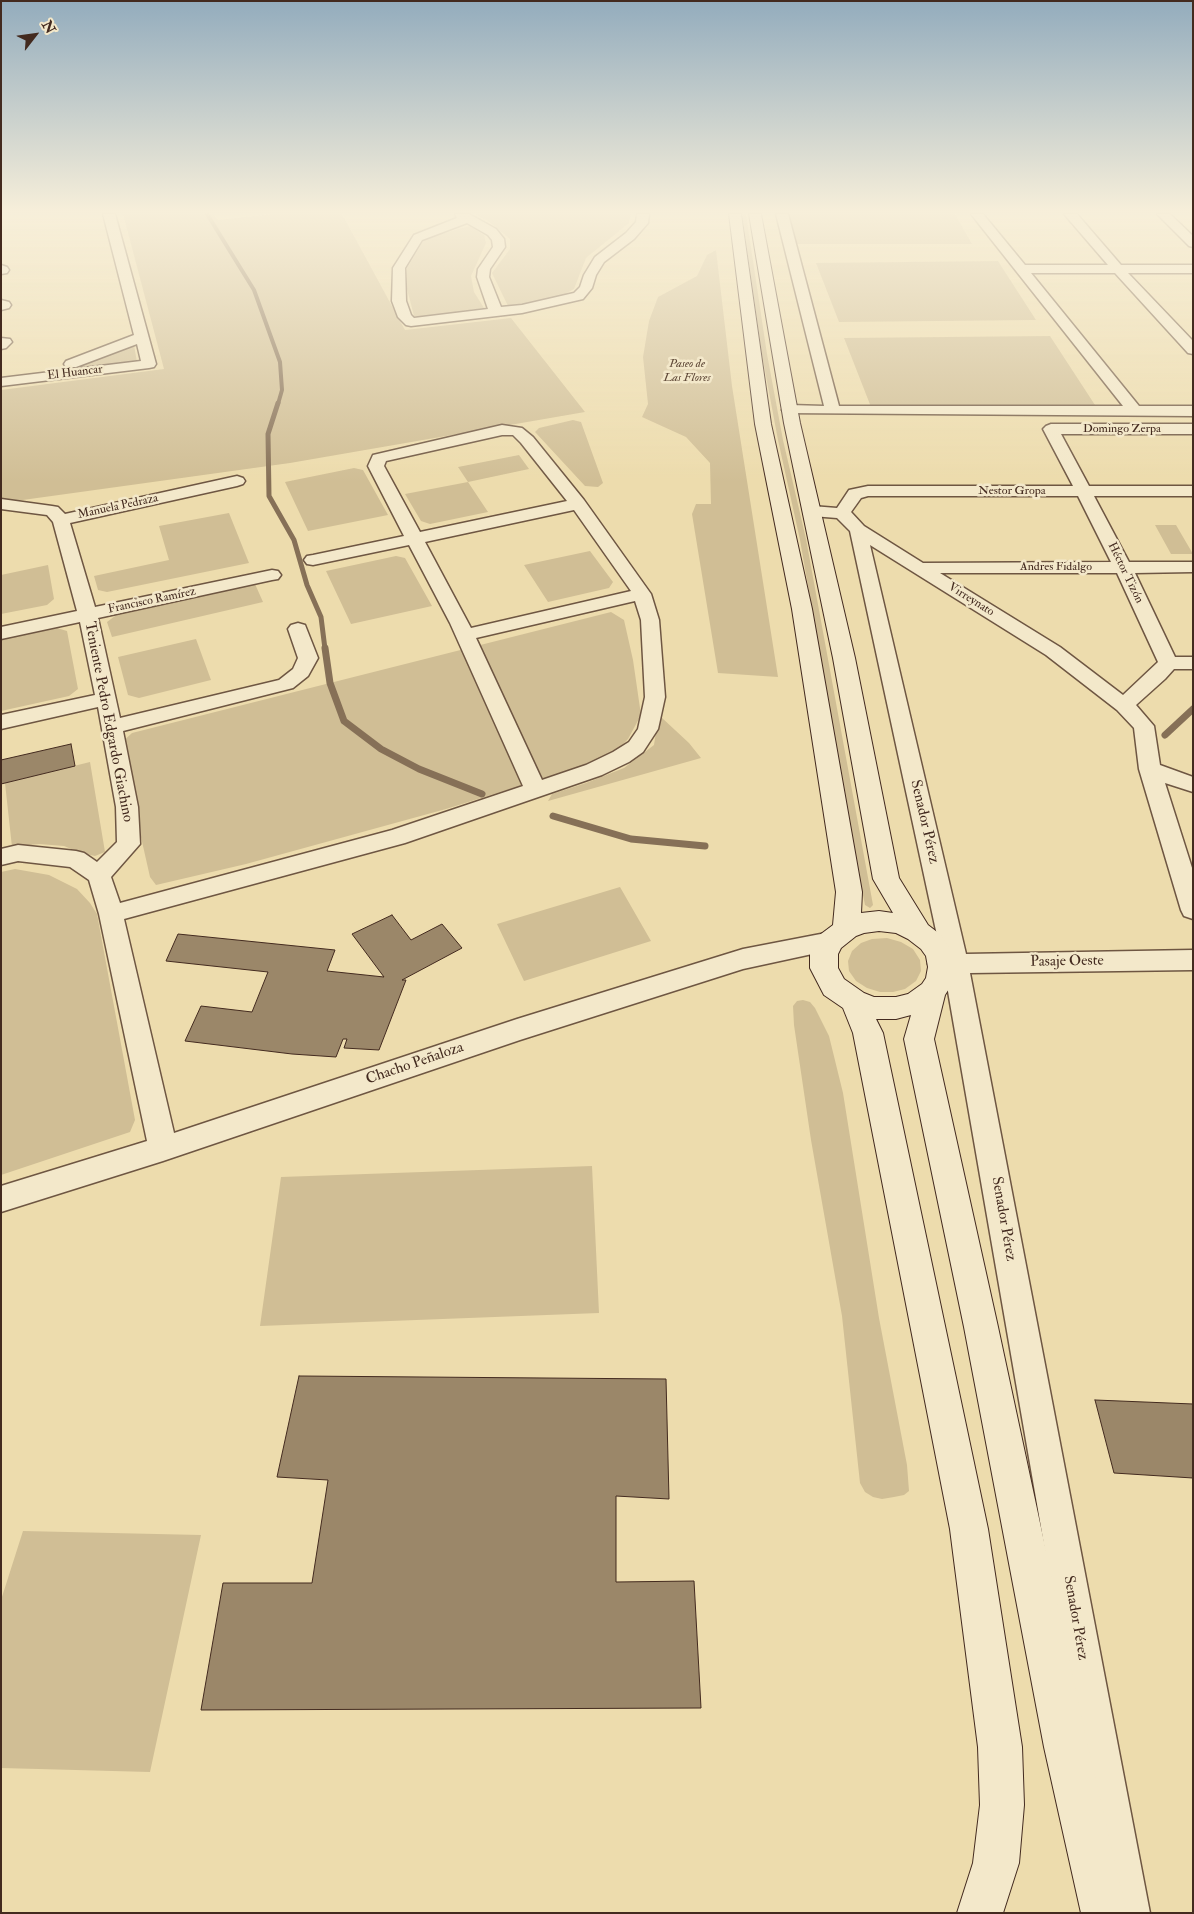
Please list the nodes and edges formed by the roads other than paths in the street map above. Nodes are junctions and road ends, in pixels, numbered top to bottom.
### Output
1 (133, 303) edge
2 (400, 303) edge
3 (493, 303) edge
4 (545, 303) edge
5 (747, 303) edge
6 (770, 303) edge
7 (805, 303) edge
8 (1049, 303) edge
9 (1150, 303) edge
10 (496, 312) junction
11 (142, 337) junction
12 (1193, 350) edge
13 (33, 378) junction
14 (1, 382) edge
15 (790, 410) junction
16 (833, 410) junction
17 (1135, 411) junction
18 (1193, 411) edge
19 (1051, 429) joint
20 (1193, 429) edge
21 (237, 481) dead end
22 (1084, 491) junction
23 (1193, 491) edge
24 (1, 504) edge
25 (578, 504) junction
26 (812, 511) junction
27 (62, 520) junction
28 (850, 521) junction
29 (416, 540) junction
30 (313, 560) dead end
31 (1123, 567) junction
32 (1193, 567) edge
33 (919, 568) junction
34 (272, 575) dead end
35 (642, 594) junction
36 (88, 615) junction
37 (298, 629) dead end
38 (1, 633) edge
39 (464, 635) junction
40 (1168, 663) junction
41 (1193, 663) edge
42 (106, 699) junction
43 (1124, 705) junction
44 (1, 722) edge
45 (112, 727) junction
46 (1150, 769) junction
47 (1193, 785) edge
48 (536, 790) junction
49 (1, 857) edge
50 (99, 875) junction
51 (1193, 910) edge
52 (110, 914) junction
53 (918, 932) junction
54 (838, 935) junction
55 (1193, 960) edge
56 (943, 973) junction
57 (854, 1001) junction
58 (163, 1149) junction
59 (1, 1199) edge
60 (980, 1913) edge
61 (1104, 1913) edge
62 (1129, 1913) edge

1 - 11 street
2 - 10 street
3 - 10 street
4 - 10 street
5 - 54 main road
6 - 15 main road
7 - 16 street
8 - 17 street
9 - 12 street
11 - 13 street
11 - 13 street, El Huancar
13 - 14 street, El Huancar
15 - 16 street
15 - 26 main road
16 - 17 street
17 - 18 street
19 - 20 street, Domingo Zerpa
19 - 22 street, Héctor Tizón
21 - 27 street, Manuela Pedraza
22 - 23 street, Nestor Gropa
22 - 28 street, Nestor Gropa
22 - 31 street, Héctor Tizón
24 - 27 street, Manuela Pedraza
25 - 29 street
25 - 29 street
25 - 35 street
26 - 28 street, Virreynato
26 - 53 main road
27 - 36 street, Teniente Pedro Edgardo Giachino
28 - 33 street, Virreynato
28 - 56 street, Senador Pérez
29 - 30 street
29 - 39 street
31 - 32 street, Andres Fidalgo
31 - 33 street, Andres Fidalgo
31 - 40 street, Héctor Tizón
33 - 43 street, Virreynato
34 - 36 street, Francisco Ramírez
35 - 39 street
35 - 48 street
36 - 38 street, Francisco Ramírez
36 - 42 street, Teniente Pedro Edgardo Giachino
37 - 45 street
39 - 48 street
40 - 41 street
40 - 43 street
42 - 44 street
42 - 45 street, Teniente Pedro Edgardo Giachino
43 - 46 street, Virreynato
45 - 50 street, Teniente Pedro Edgardo Giachino
46 - 47 street
46 - 51 street, Virreynato
48 - 52 street
49 - 50 street
50 - 52 street
52 - 58 street
53 - 54 main road
53 - 56 main road
54 - 57 main road
54 - 58 street, Chacho Peñaloza
55 - 56 street, Pasaje Oeste
56 - 57 main road
56 - 61 main road
56 - 62 street, Senador Pérez
57 - 60 main road
58 - 59 street, Chacho Peñaloza

